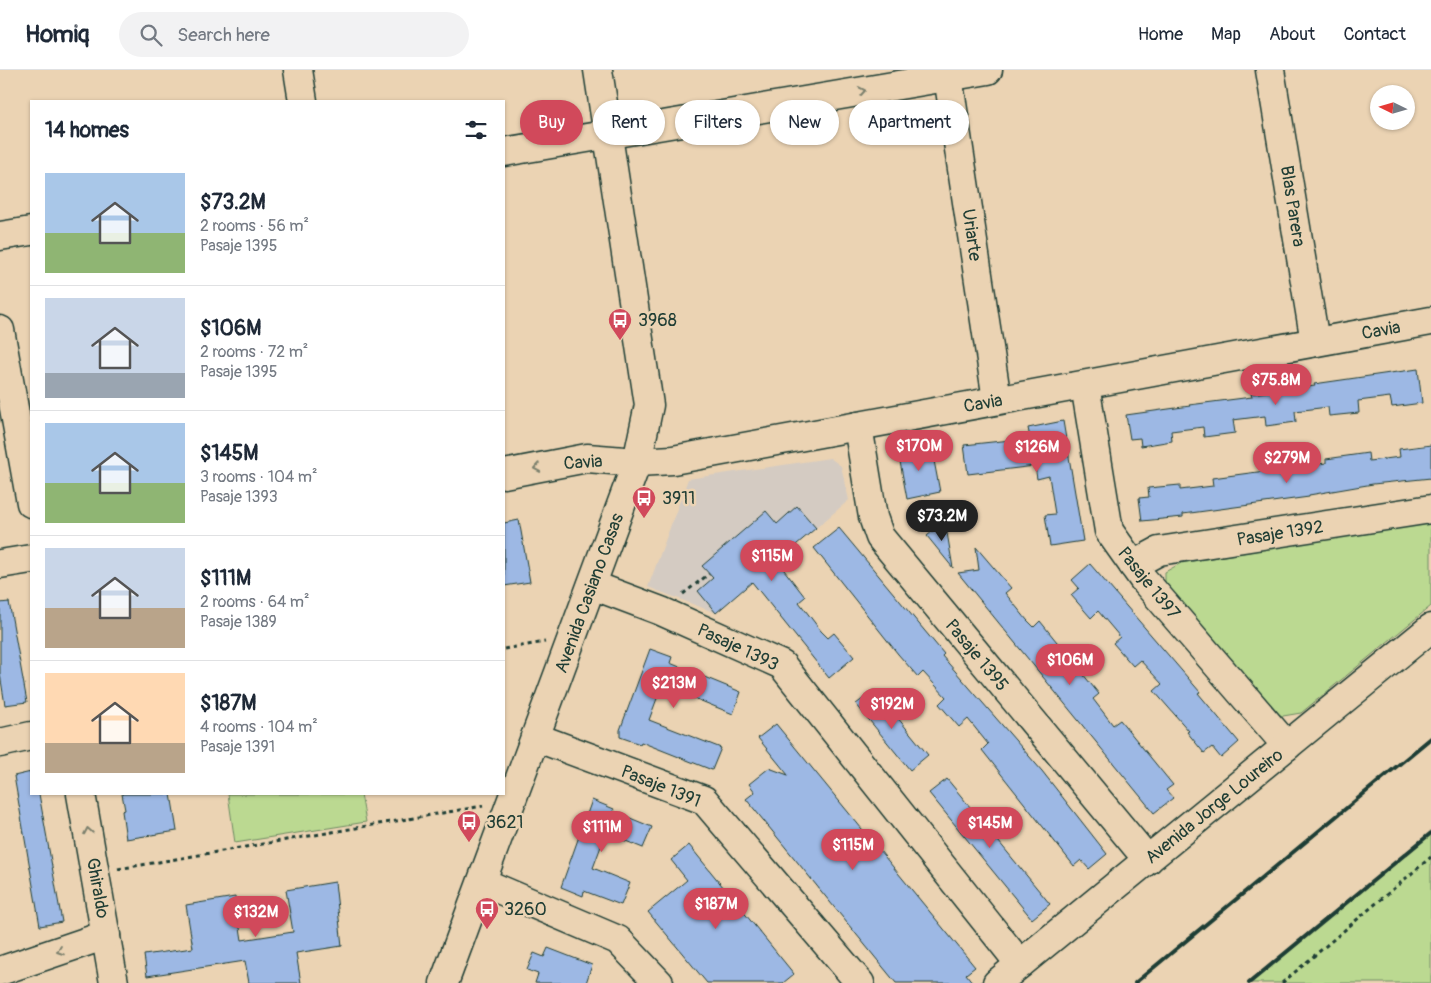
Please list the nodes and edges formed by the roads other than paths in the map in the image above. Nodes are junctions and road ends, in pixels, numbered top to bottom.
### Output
1 (298, 70) edge
2 (598, 70) edge
3 (988, 70) edge
4 (1270, 70) edge
5 (948, 73) edge
6 (303, 100) edge
7 (602, 100) edge
8 (665, 124) edge
9 (593, 136) edge
10 (609, 145) edge
11 (505, 152) edge
12 (30, 231) edge
13 (0, 236) edge
14 (1431, 321) edge
15 (0, 330) edge
16 (1315, 342) junction
17 (1085, 385) junction
18 (997, 400) junction
19 (858, 426) junction
20 (637, 462) junction
21 (505, 474) edge
22 (30, 497) edge
23 (1431, 510) edge
24 (30, 558) edge
25 (0, 564) edge
26 (1133, 565) junction
27 (592, 585) junction
28 (1431, 628) edge
29 (30, 736) edge
30 (536, 737) junction
31 (0, 743) edge
32 (1287, 746) junction
33 (81, 795) edge
34 (1148, 860) junction
35 (482, 882) junction
36 (106, 935) junction
37 (1020, 964) junction
38 (0, 971) edge
39 (646, 977) edge
40 (114, 983) edge
41 (444, 983) edge
42 (860, 983) edge
43 (997, 983) edge

1 - 6 street
2 - 7 street, Avenida Casiano Casas
3 - 5 street
4 - 16 street, Blas Parera
8 -> 5 street
5 - 18 street, Uriarte
9 - 11 street
10 - 20 street, Avenida Casiano Casas
12 - 13 street
14 - 16 street, Cavia
15 - 22 street
16 - 17 street, Cavia
17 - 18 street, Cavia
17 - 26 street, Pasaje 1397
18 - 19 street, Cavia
19 - 20 street, Cavia
19 - 34 street, Pasaje 1395
20 -> 21 street, Cavia
20 - 27 street, Avenida Casiano Casas
23 - 26 street, Pasaje 1392
24 - 25 street
26 - 32 street, Pasaje 1397
27 - 30 street, Avenida Casiano Casas
27 - 37 street, Pasaje 1393
28 - 32 street, Avenida Jorge Loureiro
29 - 31 street
30 - 35 street, Avenida Casiano Casas
30 - 42 street, Pasaje 1391
32 - 34 street, Avenida Jorge Loureiro
36 -> 33 street, Ghiraldo
34 - 37 street, Avenida Jorge Loureiro
35 - 39 street
35 - 41 street, Avenida Casiano Casas
36 -> 38 street
36 - 40 street, Ghiraldo
37 - 43 street, Avenida Jorge Loureiro

